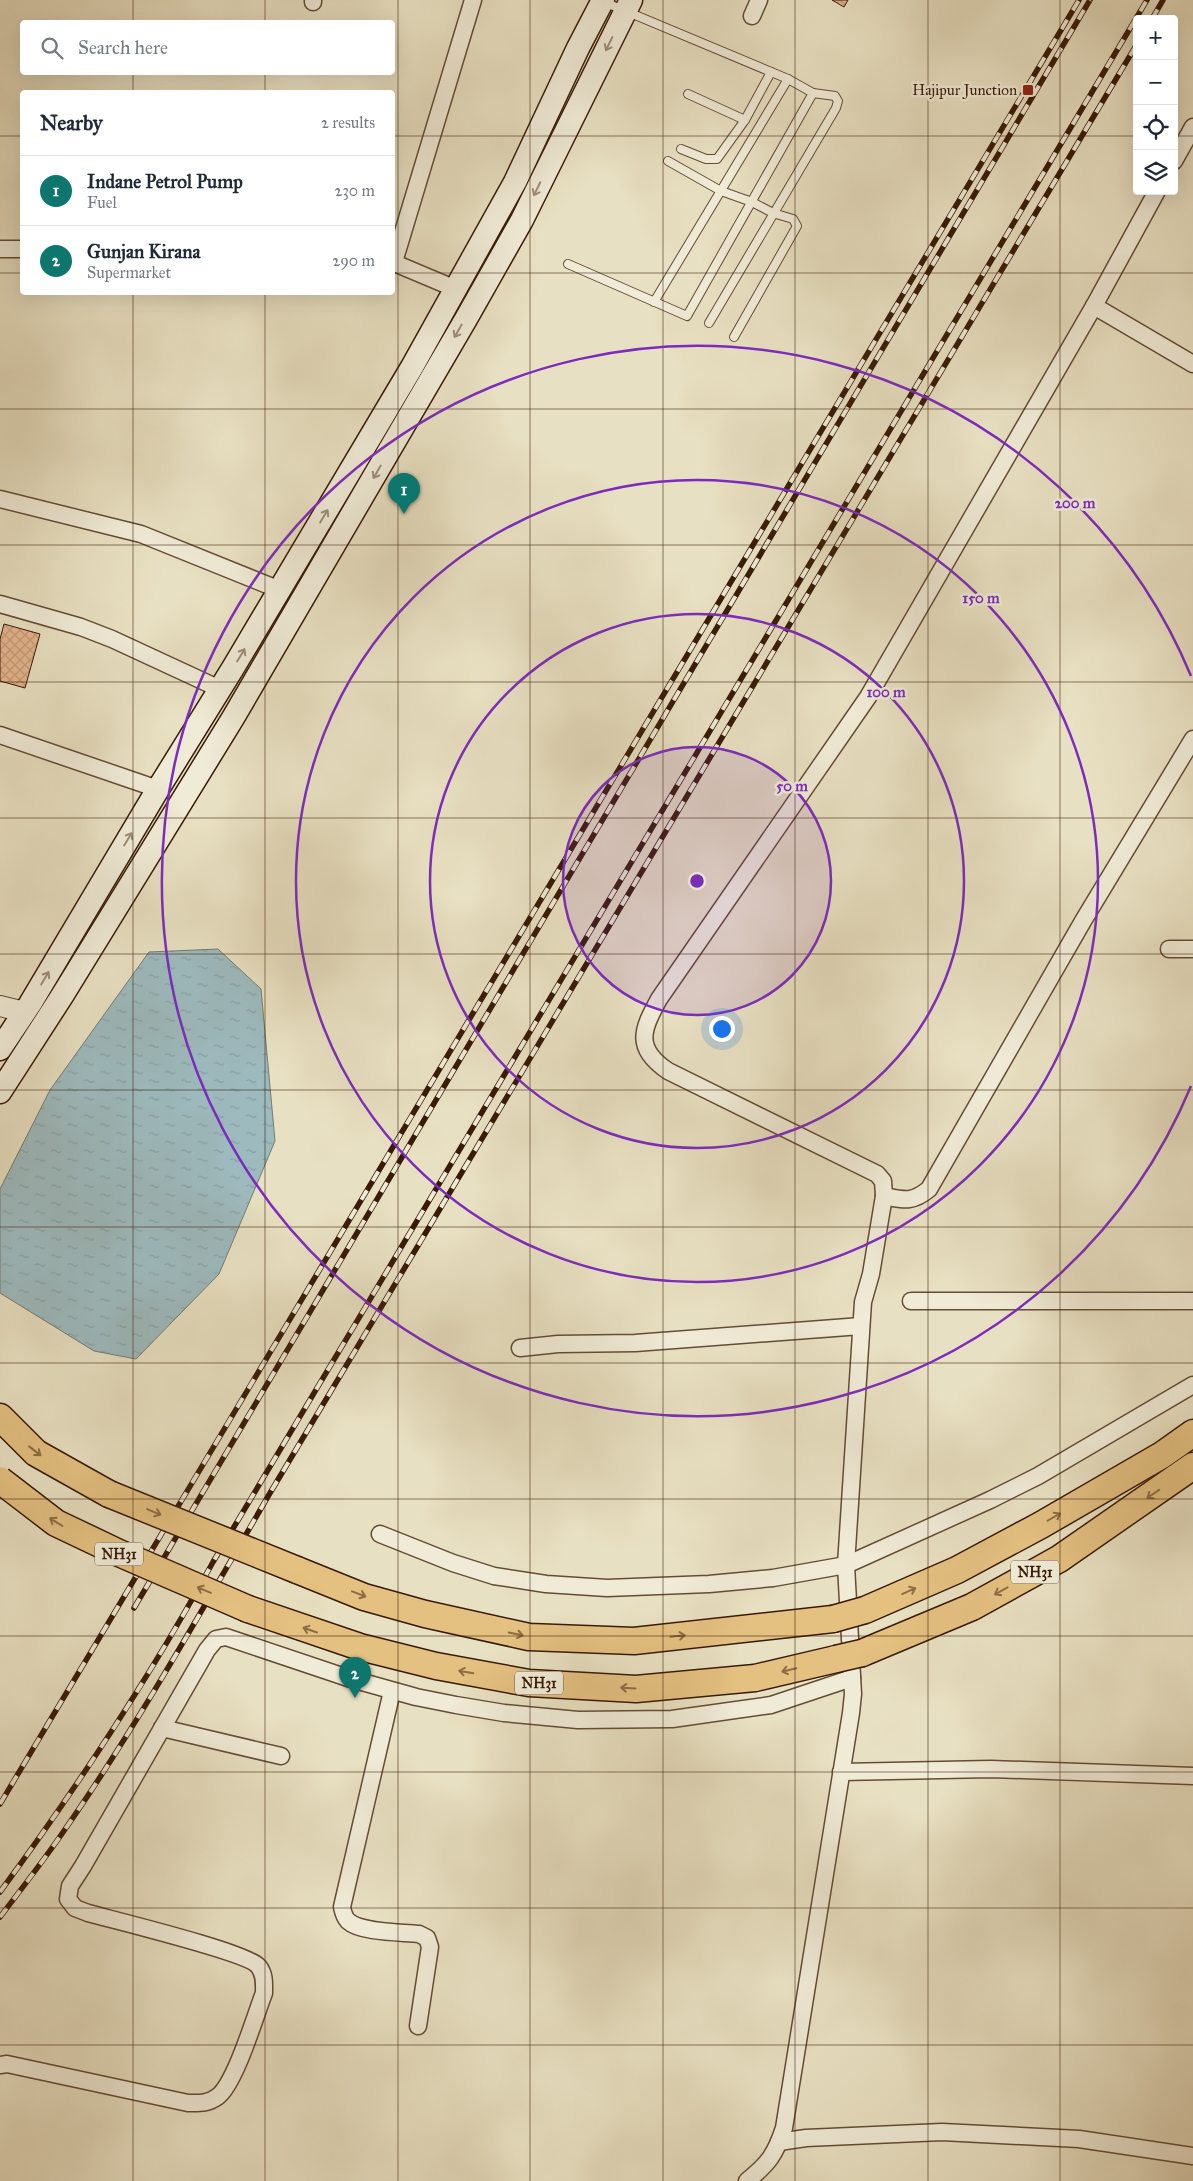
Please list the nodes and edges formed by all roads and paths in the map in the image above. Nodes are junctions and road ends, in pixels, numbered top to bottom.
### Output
1 (473, 0) edge
2 (759, 0) edge
3 (603, 1) edge
4 (628, 5) edge
5 (752, 16) dead end
6 (771, 72) junction
7 (788, 79) junction
8 (813, 93) junction
9 (688, 94) dead end
10 (745, 120) junction
11 (1193, 127) edge
12 (681, 149) dead end
13 (1178, 154) edge
14 (668, 162) dead end
15 (720, 191) junction
16 (1156, 195) edge
17 (752, 202) junction
18 (773, 213) junction
19 (0, 249) edge
20 (20, 249) edge
21 (395, 259) edge
22 (395, 262) edge
23 (568, 264) dead end
24 (456, 289) junction
25 (654, 302) junction
26 (1094, 306) junction
27 (709, 323) dead end
28 (734, 337) dead end
29 (1193, 364) edge
30 (372, 435) junction
31 (391, 448) junction
32 (0, 499) edge
33 (280, 590) junction
34 (0, 604) edge
35 (220, 689) junction
36 (0, 734) edge
37 (1193, 738) edge
38 (158, 789) junction
39 (1169, 949) dead end
40 (1193, 949) edge
41 (0, 1006) edge
42 (24, 1012) junction
43 (0, 1049) edge
44 (0, 1092) edge
45 (884, 1196) junction
46 (911, 1301) dead end
47 (1193, 1301) edge
48 (861, 1326) junction
49 (520, 1348) dead end
50 (1193, 1384) edge
51 (0, 1417) edge
52 (1193, 1433) edge
53 (1193, 1466) edge
54 (0, 1480) edge
55 (380, 1534) dead end
56 (846, 1566) junction
57 (844, 1669) junction
58 (392, 1691) junction
59 (162, 1728) junction
60 (281, 1756) dead end
61 (841, 1772) junction
62 (1193, 1776) edge
63 (418, 2026) dead end
64 (0, 2065) edge
65 (779, 2142) junction
66 (1193, 2156) edge
67 (746, 2181) edge

1 - 21 street
2 - 5 street
3 - 4 lane
3 - 24 main road
4 - 6 lane
4 -> 31 main road
6 - 7 lane
6 - 10 lane
7 - 8 lane
7 - 15 lane
8 - 17 lane
8 - 18 lane
9 - 10 lane
10 - 12 lane
11 - 13 street
14 - 15 lane
15 - 17 lane
15 - 25 lane
16 - 26 street
17 - 18 lane
17 - 25 lane
18 - 27 lane
18 - 28 lane
19 - 20 street
22 - 24 street
23 - 25 lane
24 - 30 main road
26 - 29 street
26 - 45 street
30 - 31 main road
33 -> 30 main road
31 -> 44 main road
32 - 33 street
35 -> 33 main road
34 - 35 street
35 - 38 main road
36 - 38 street
37 - 45 street
42 -> 38 main road
39 - 40 street
41 - 42 street
42 - 43 main road
45 - 48 street
46 - 47 street
48 - 49 street
48 - 56 street
50 - 56 street
51 -> 52 highway, NH31, bridge
53 -> 57 highway, NH31, bridge
57 -> 54 highway, NH31, bridge
55 - 56 street
56 - 57 street
57 - 58 street
57 - 61 street
58 - 59 street
58 - 63 street
59 - 60 street
59 - 64 street
61 - 62 street
61 - 65 street
65 - 66 street
65 - 67 street

